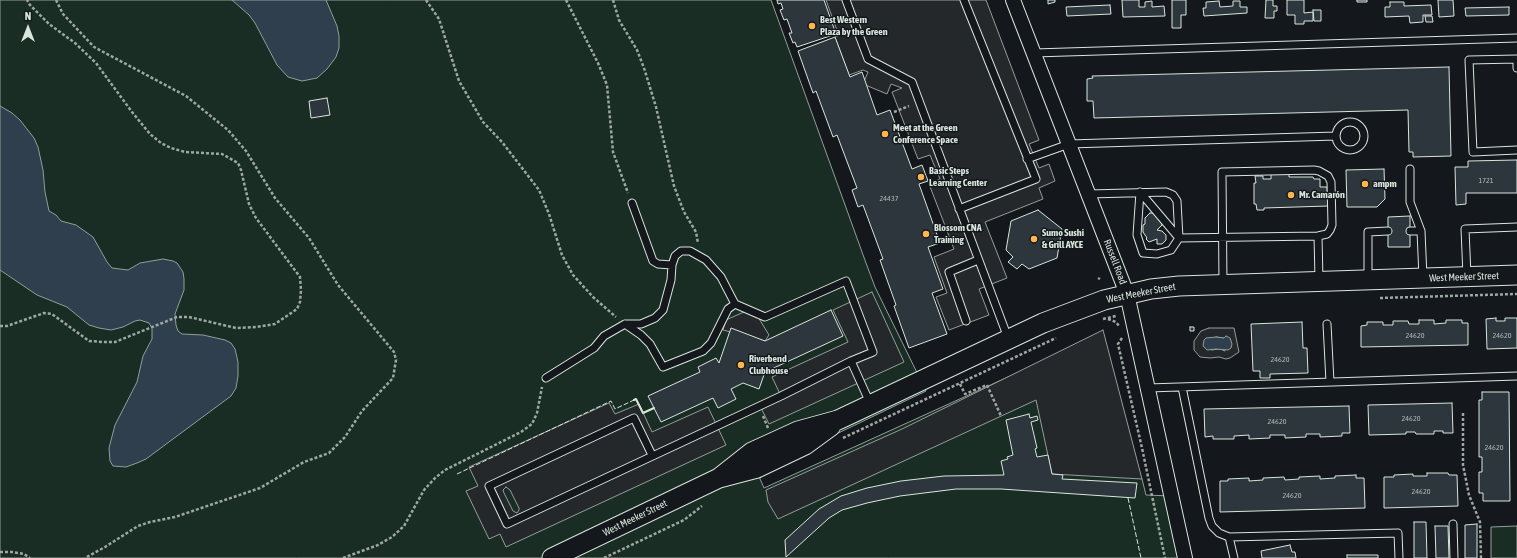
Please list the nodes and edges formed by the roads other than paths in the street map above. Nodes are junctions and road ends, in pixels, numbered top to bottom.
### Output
1 (846, 0) edge
2 (964, 0) edge
3 (1013, 0) edge
4 (1517, 38) edge
5 (1034, 53) junction
6 (1517, 68) edge
7 (1336, 136) dead end
8 (1069, 144) junction
9 (1517, 150) edge
10 (1027, 159) junction
11 (1410, 169) dead end
12 (1140, 192) junction
13 (1089, 194) junction
14 (632, 203) road end
15 (959, 209) junction
16 (1517, 227) edge
17 (1410, 231) dead end
18 (1421, 231) junction
19 (1388, 232) dead end
20 (1318, 236) junction
21 (1179, 238) junction
22 (1223, 238) junction
23 (978, 260) junction
24 (672, 265) junction
25 (1517, 275) edge
26 (1467, 276) junction
27 (1423, 278) junction
28 (1368, 280) junction
29 (1319, 281) junction
30 (1223, 284) junction
31 (1127, 294) junction
32 (735, 304) junction
33 (966, 321) dead end
34 (625, 324) junction
35 (1327, 324) dead end
36 (1008, 339) junction
37 (852, 362) junction
38 (1517, 376) edge
39 (546, 378) road end
40 (1330, 382) junction
41 (1182, 386) junction
42 (1148, 388) junction
43 (871, 405) junction
44 (652, 455) junction
45 (1454, 524) dead end
46 (1229, 537) junction
47 (552, 558) edge
48 (1185, 558) edge
49 (1234, 558) edge
50 (1399, 558) edge
51 (1454, 558) edge

1 - 15 lane
2 - 10 lane
3 - 5 street, Russell Road
4 - 5 lane
5 - 8 street, Russell Road
6 - 9 lane
7 - 8 lane
8 - 10 lane
8 - 13 street, Russell Road
10 - 15 lane
11 - 18 lane
12 - 13 lane
12 - 21 lane
12 - 21 lane
12 - 21 lane
13 - 31 street, Russell Road
14 - 24 lane
15 - 23 lane
16 - 26 lane
17 - 18 lane
18 - 27 lane
19 - 28 lane
20 - 22 lane
20 - 22 lane
20 - 29 lane
21 - 22 lane
22 - 30 lane
23 - 33 lane
23 - 36 lane
24 - 32 lane
24 - 34 lane
25 - 26 main road, West Meeker Street
26 - 27 main road, West Meeker Street
27 - 28 main road, West Meeker Street
28 - 29 main road, West Meeker Street
29 - 30 main road, West Meeker Street
30 - 31 main road, West Meeker Street
31 - 36 main road, West Meeker Street
31 - 42 street, Russell Road
32 - 34 lane
32 - 37 lane
34 - 39 lane
35 - 40 lane
36 - 43 main road, West Meeker Street
37 - 43 lane
37 - 44 lane
38 - 40 lane
40 - 41 lane
41 - 42 lane
41 - 46 lane
42 - 48 street, Russell Road
43 - 47 main road, West Meeker Street
44 - 44 lane
45 - 51 lane
46 - 49 lane
46 - 50 lane

